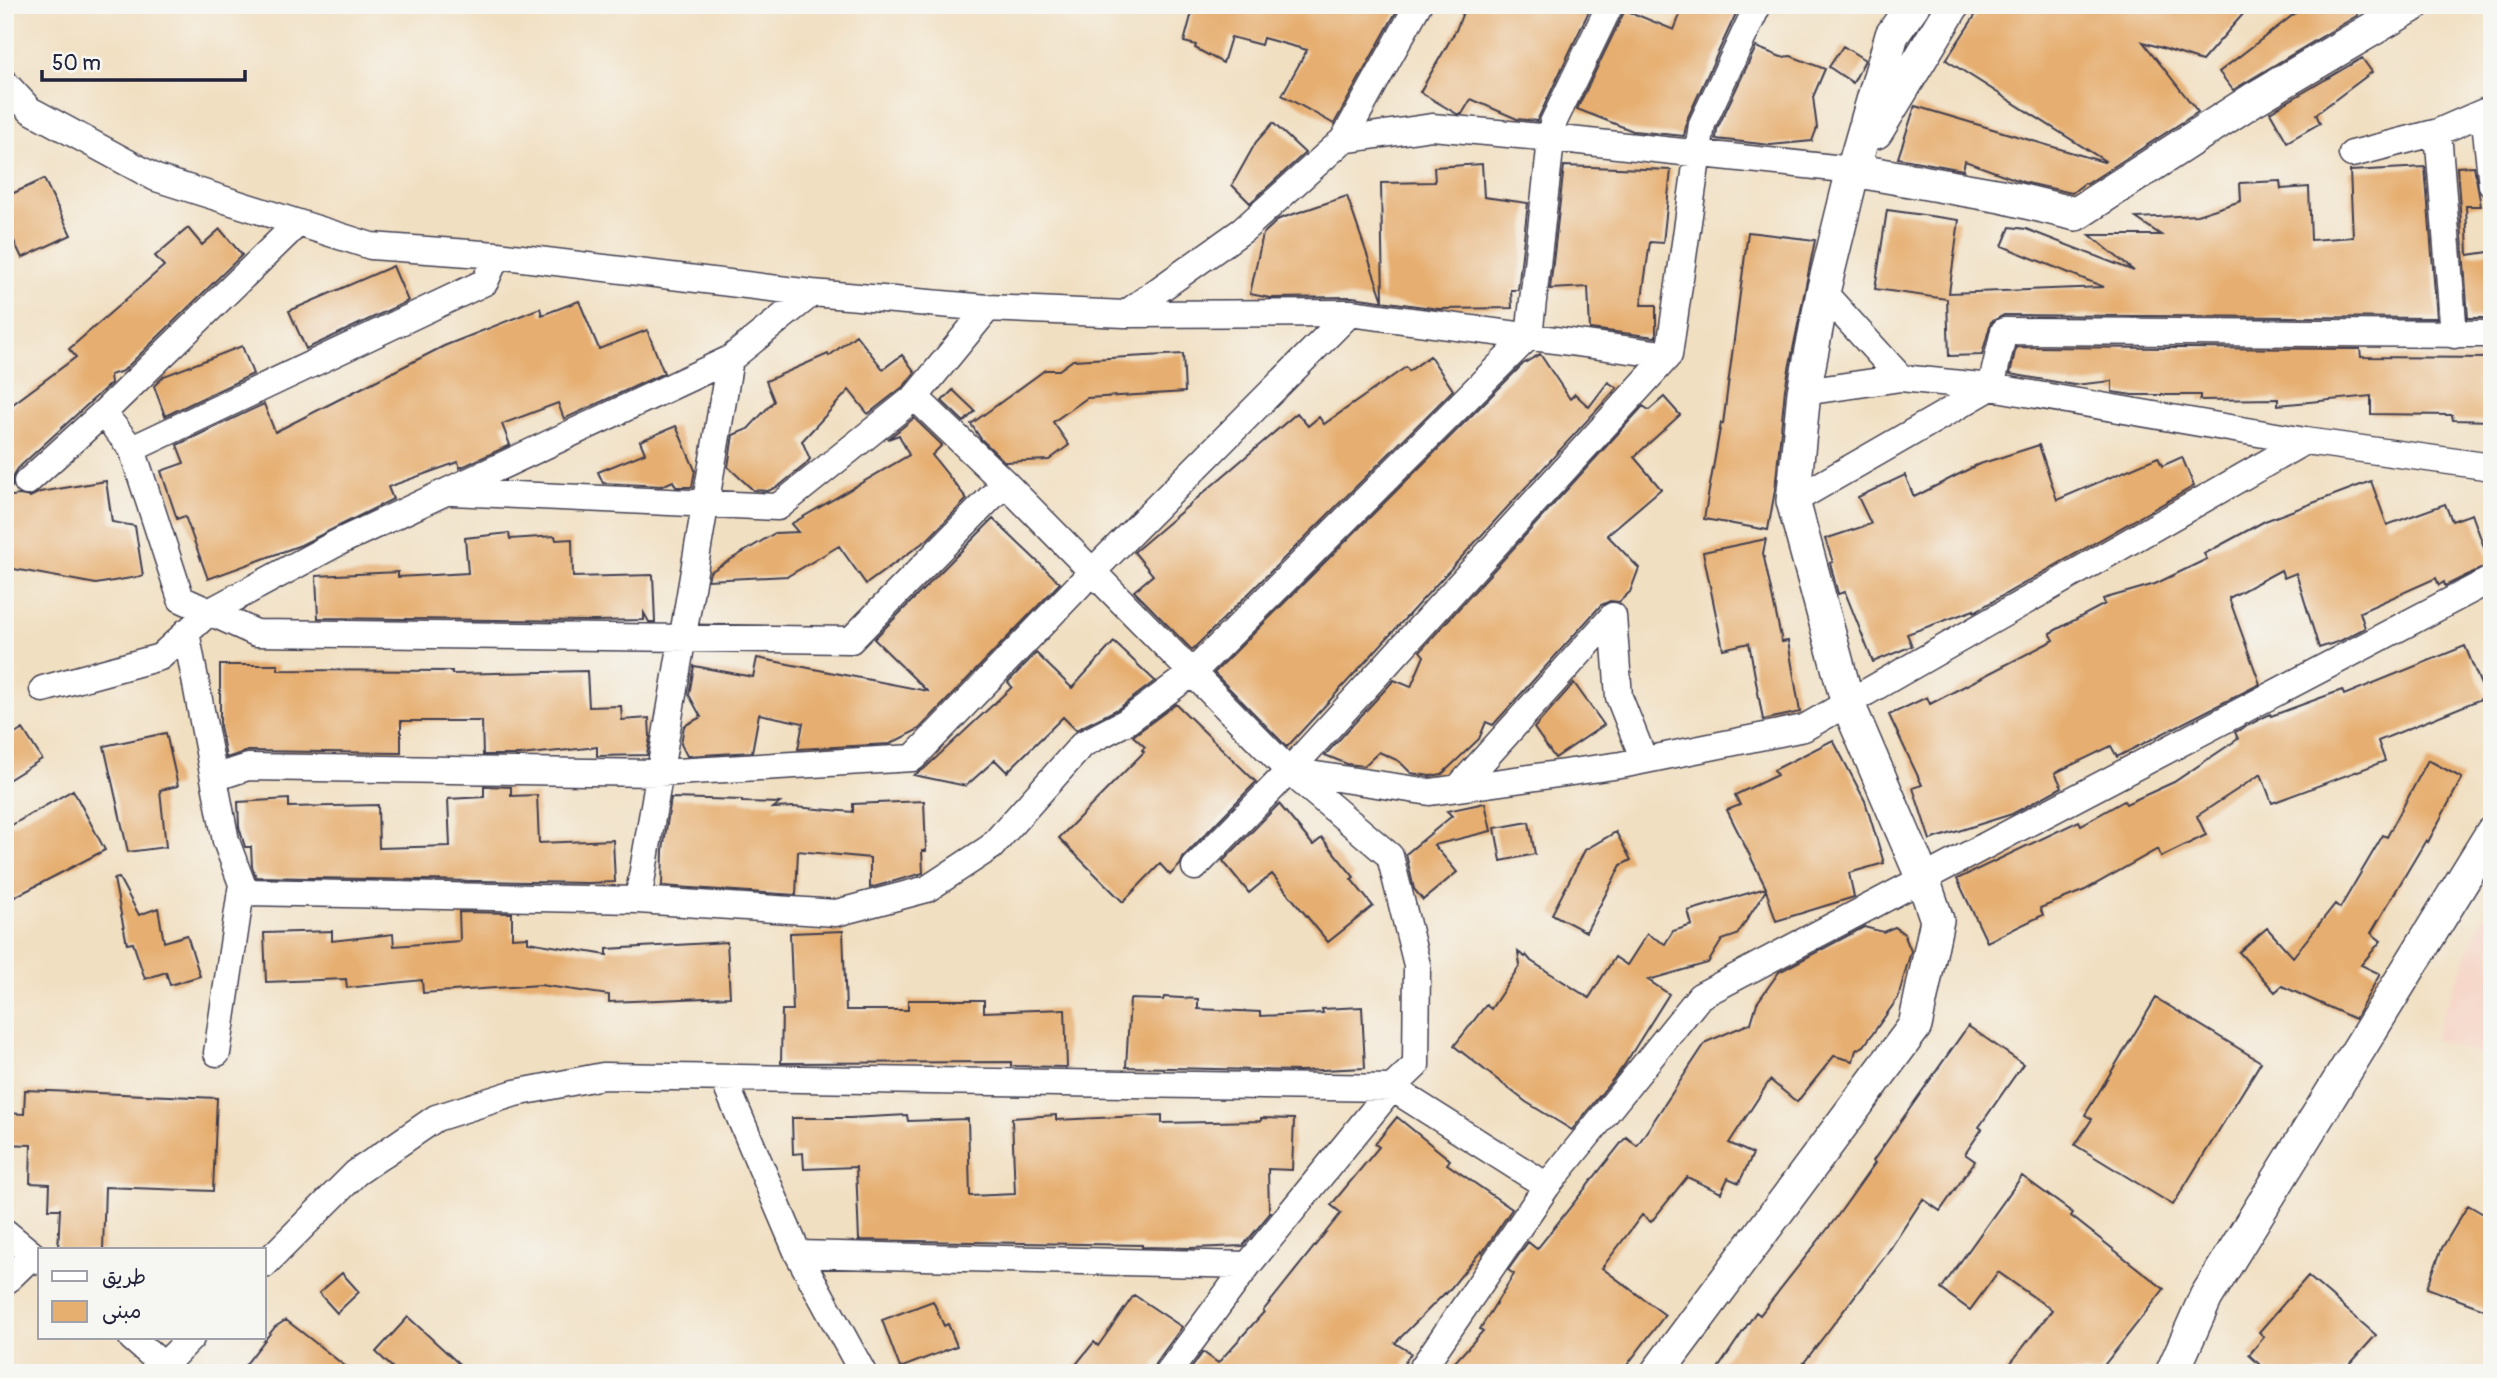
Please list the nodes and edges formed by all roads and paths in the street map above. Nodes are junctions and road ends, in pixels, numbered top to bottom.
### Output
1 (1418, 5) edge
2 (1610, 5) edge
3 (1758, 5) edge
4 (1913, 5) edge
5 (1953, 5) edge
6 (2413, 5) edge
7 (5, 83) edge
8 (2438, 132) junction
9 (1551, 138) junction
10 (1343, 140) junction
11 (1697, 154) junction
12 (2352, 154) dead end
13 (1853, 170) junction
14 (2492, 185) edge
15 (299, 223) junction
16 (497, 255) junction
17 (1822, 292) junction
18 (812, 293) junction
19 (988, 308) junction
20 (1350, 313) junction
21 (1125, 314) junction
22 (2492, 334) edge
23 (2454, 335) junction
24 (1529, 336) junction
25 (1669, 355) junction
26 (730, 359) junction
27 (1901, 378) junction
28 (1991, 387) junction
29 (1804, 392) junction
30 (915, 397) junction
31 (103, 413) junction
32 (2305, 441) junction
33 (132, 449) junction
34 (2492, 467) edge
35 (27, 482) dead end
36 (1005, 484) junction
37 (447, 491) junction
38 (1793, 501) junction
39 (705, 503) junction
40 (1092, 572) junction
41 (2492, 579) edge
42 (209, 612) junction
43 (186, 632) junction
44 (682, 638) junction
45 (1192, 673) junction
46 (43, 688) dead end
47 (1848, 704) junction
48 (1644, 760) junction
49 (1289, 771) junction
50 (659, 773) junction
51 (214, 778) junction
52 (1458, 788) junction
53 (2492, 833) edge
54 (1195, 866) dead end
55 (1923, 879) junction
56 (241, 892) junction
57 (638, 900) junction
58 (217, 1053) dead end
59 (723, 1078) junction
60 (1392, 1088) junction
61 (1548, 1186) junction
62 (5, 1233) edge
63 (798, 1254) junction
64 (36, 1258) edge
65 (266, 1263) edge
66 (1248, 1265) junction
67 (5, 1282) edge
68 (134, 1340) edge
69 (190, 1340) edge
70 (168, 1369) edge
71 (863, 1373) edge
72 (1168, 1373) edge
73 (1419, 1373) edge
74 (1657, 1373) edge
75 (2172, 1373) edge

1 - 10 street
2 - 9 street
3 - 11 street
4 - 13 street
5 - 13 street
6 - 13 street
7 - 15 street
8 - 12 street
8 - 14 street
8 - 23 street
9 - 10 street
9 - 11 street
9 - 24 street
10 - 21 street
11 - 13 street
11 - 25 street
13 - 17 street
15 - 16 street
15 - 31 street
16 - 18 street
16 - 33 street
17 - 27 street
17 - 29 street
18 - 19 street
18 - 26 street
19 - 21 street
19 - 30 street
20 - 21 street
20 - 24 street
20 - 40 street
22 - 23 street
23 - 28 street
24 - 25 street
24 - 45 street
25 - 49 street
26 - 37 street
26 - 39 street
27 - 28 street
27 - 29 street
28 - 32 street
28 - 38 street
29 - 38 street
30 - 36 street
30 - 39 street
31 - 33 street
31 - 35 street
32 - 34 street
32 - 47 street
33 - 42 street
36 - 40 street
36 - 44 street
37 - 39 street
37 - 42 street
38 - 47 street
39 - 44 street
40 - 45 street
40 - 50 street
41 - 55 street
42 - 43 street
42 - 44 street
43 - 46 street
43 - 51 street
44 - 50 street
45 - 49 street
45 - 57 street
47 - 48 street
47 - 55 street
48 - 52 street
48 - 52 street
49 - 52 street
49 - 54 street
49 - 60 street
50 - 51 street
50 - 57 street
51 - 56 street
53 - 75 street
55 - 61 street
55 - 74 street
56 - 57 street
56 - 58 street
59 - 60 street
59 - 63 street
59 - 65 street
60 - 61 street
60 - 66 street
61 - 73 street
62 - 64 street
63 - 66 street
63 - 71 street
64 - 67 street
66 - 72 street
68 - 70 street
69 - 70 street

